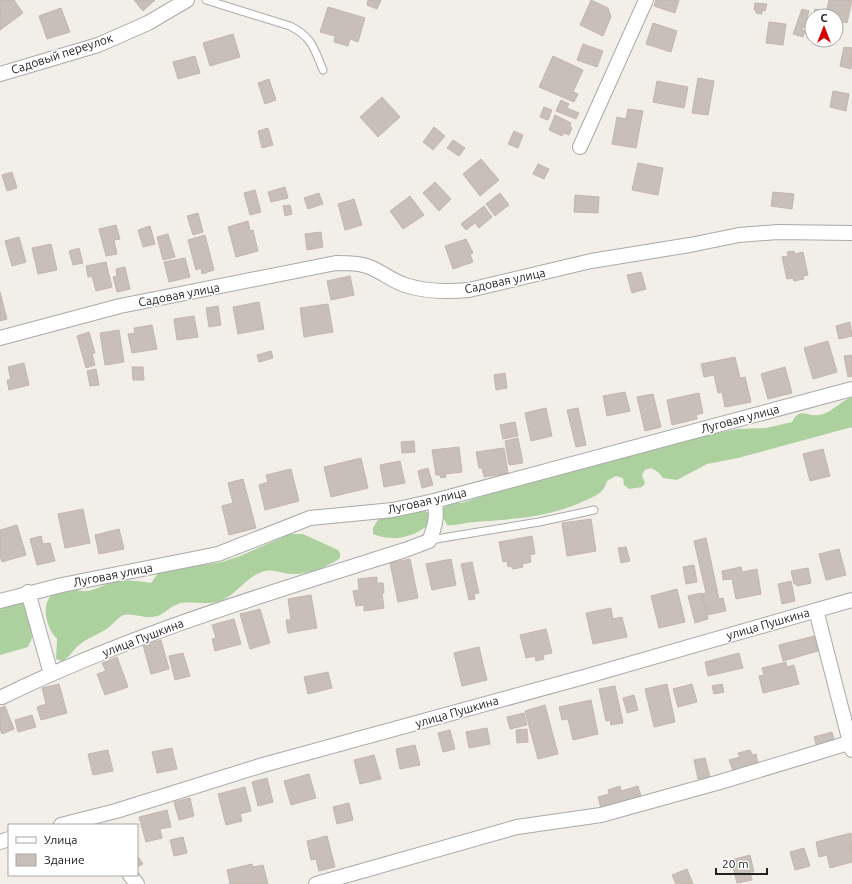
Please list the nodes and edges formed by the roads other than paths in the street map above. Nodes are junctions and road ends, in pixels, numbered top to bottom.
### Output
1 (187, 0) edge
2 (206, 0) edge
3 (646, 0) edge
4 (323, 70) dead end
5 (0, 74) edge
6 (580, 147) dead end
7 (852, 233) edge
8 (0, 338) edge
9 (852, 389) edge
10 (434, 501) junction
11 (594, 510) dead end
12 (429, 540) junction
13 (28, 592) junction
14 (852, 600) edge
15 (0, 601) edge
16 (816, 610) junction
17 (51, 674) junction
18 (2, 697) dead end
19 (851, 745) edge
20 (90, 822) edge
21 (71, 824) edge
22 (131, 876) edge
23 (137, 884) edge
24 (316, 884) edge

1 - 5 street, Садовый переулок
2 - 4 lane
3 - 6 street
7 - 8 street, Садовая улица
9 - 10 street, Луговая улица
10 - 12 street
10 - 13 street, Луговая улица
11 - 12 lane
12 - 17 street, улица Пушкина
13 - 15 street, Луговая улица
13 - 17 street
14 - 16 street, улица Пушкина
16 - 19 street
16 - 20 street, улица Пушкина
17 - 18 street, улица Пушкина
19 - 24 street
20 - 21 street, улица Пушкина
22 - 23 street

